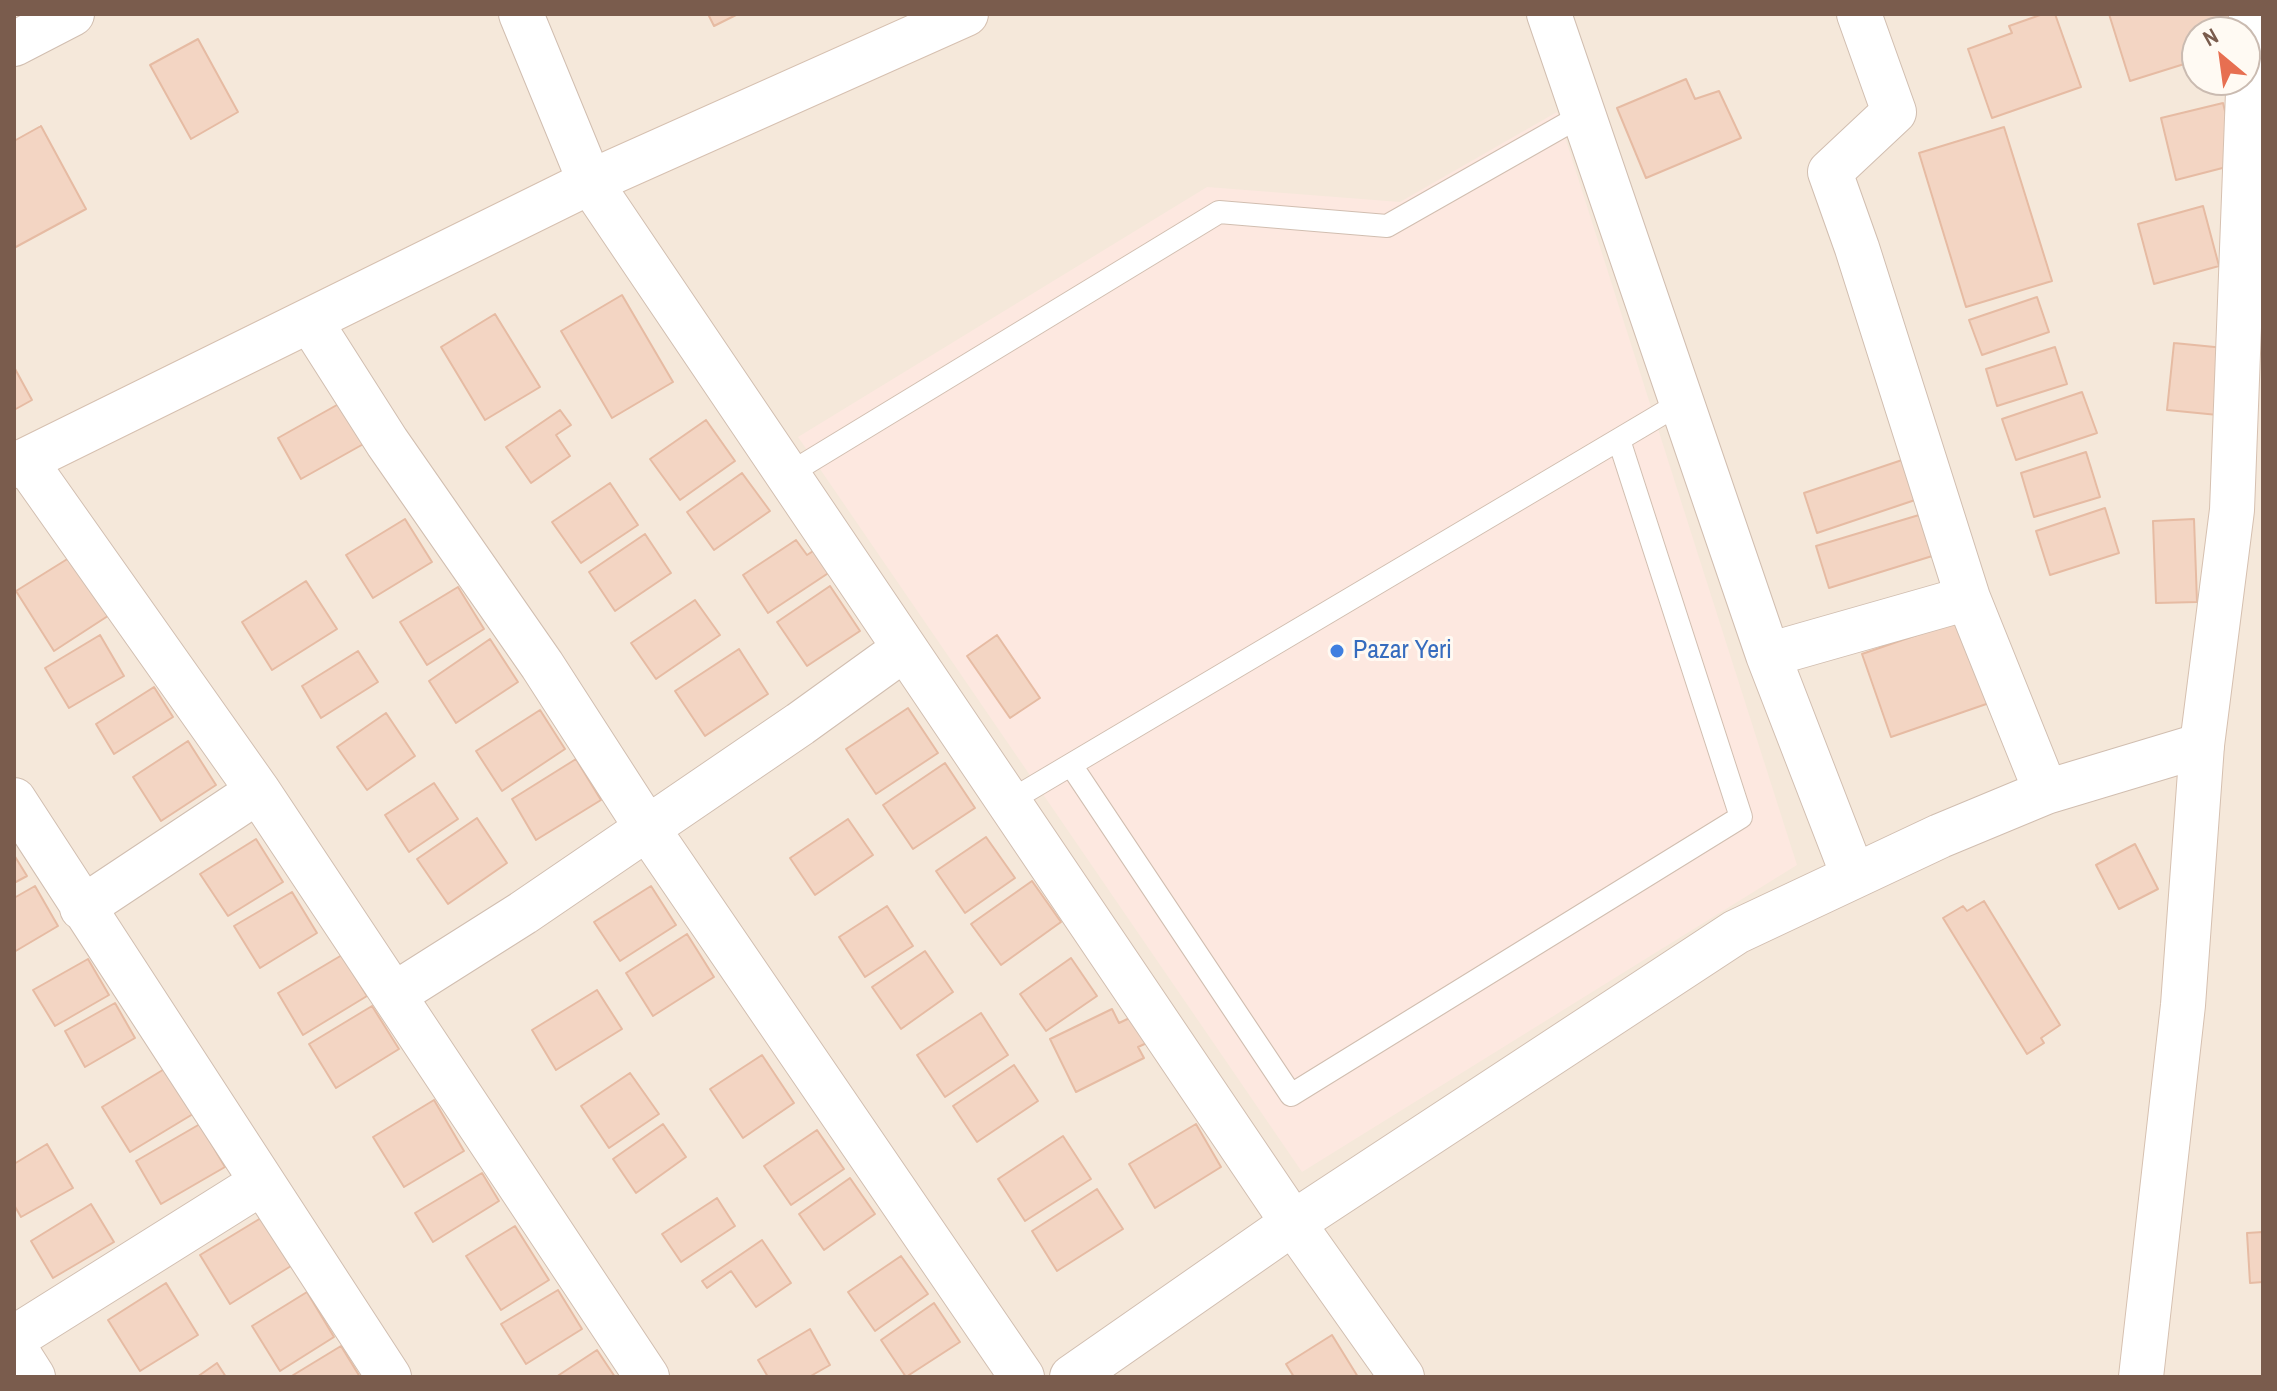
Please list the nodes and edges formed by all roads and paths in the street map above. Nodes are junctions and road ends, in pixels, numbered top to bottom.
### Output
1 (72, 14) edge
2 (521, 14) edge
3 (1549, 14) edge
4 (1859, 14) edge
5 (2251, 14) edge
6 (963, 15) edge
7 (14, 44) edge
8 (1584, 114) junction
9 (590, 182) junction
10 (310, 321) junction
11 (1682, 402) junction
12 (2250, 426) edge
13 (1619, 440) junction
14 (19, 464) edge
15 (787, 475) junction
16 (1968, 598) junction
17 (904, 649) junction
18 (1768, 655) junction
19 (2202, 745) junction
20 (1071, 765) junction
21 (258, 791) junction
22 (2046, 792) junction
23 (14, 800) edge
24 (1008, 802) junction
25 (647, 828) junction
26 (1853, 875) junction
27 (82, 908) junction
28 (395, 994) junction
29 (261, 1183) junction
30 (1293, 1223) junction
31 (14, 1338) edge
32 (14, 1347) edge
33 (33, 1377) edge
34 (389, 1377) edge
35 (647, 1377) edge
36 (1022, 1377) edge
37 (1072, 1377) edge
38 (1402, 1377) edge
39 (2141, 1377) edge

1 - 7 street
2 - 9 street
3 - 8 street
4 - 16 street
5 - 12 street
6 - 9 street
8 - 11 street
8 - 15 lane
9 - 10 street
9 - 15 street
10 - 14 street
10 - 25 street
11 - 13 lane
11 - 18 street
12 - 19 street
13 - 20 lane
13 - 20 lane
14 - 21 street
15 - 17 street
16 - 18 street
16 - 22 street
17 - 24 street
17 - 25 street
18 - 26 street
19 - 22 street
19 - 39 street
20 - 24 lane
21 - 27 street
21 - 28 street
22 - 26 street
23 - 27 street
24 - 30 street
25 - 28 street
25 - 36 street
26 - 30 street
27 - 29 street
28 - 35 street
29 - 31 street
29 - 34 street
30 - 37 street
30 - 38 street
32 - 33 street

